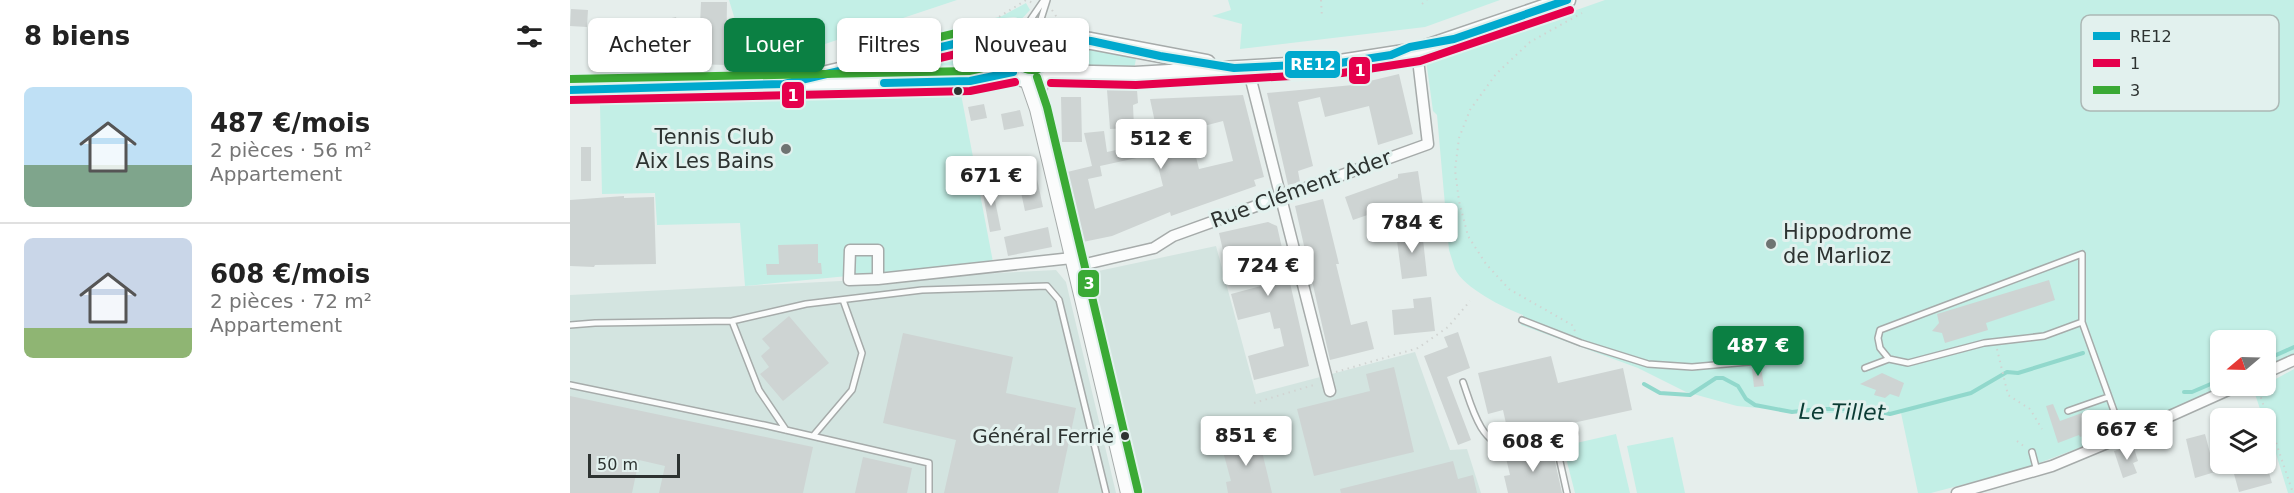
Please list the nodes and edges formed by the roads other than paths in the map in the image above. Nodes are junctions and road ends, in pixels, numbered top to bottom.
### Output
1 (1046, 0) edge
2 (1567, 0) edge
3 (1033, 18) edge
4 (1041, 18) edge
5 (1454, 39) junction
6 (1089, 41) edge
7 (953, 50) edge
8 (1417, 51) junction
9 (1391, 55) junction
10 (1138, 63) junction
11 (1241, 68) junction
12 (1027, 72) edge
13 (1042, 72) edge
14 (1033, 76) junction
15 (784, 84) junction
16 (570, 90) edge
17 (1280, 196) junction
18 (1073, 263) junction
19 (878, 279) dead end
20 (843, 300) junction
21 (1522, 320) dead end
22 (732, 321) junction
23 (2082, 322) junction
24 (570, 325) edge
25 (1889, 359) junction
26 (1771, 360) dead end
27 (2294, 360) edge
28 (1865, 368) dead end
29 (2276, 368) edge
30 (1463, 382) dead end
31 (570, 385) edge
32 (1330, 391) dead end
33 (2214, 396) edge
34 (2108, 397) junction
35 (2068, 411) dead end
36 (786, 430) junction
37 (1575, 433) dead end
38 (813, 436) junction
39 (2123, 436) junction
40 (1555, 439) junction
41 (2032, 453) dead end
42 (2037, 471) junction
43 (929, 493) edge
44 (1106, 493) edge
45 (1128, 493) edge
46 (1567, 493) edge
47 (1957, 493) edge

1 - 3 lane
1 - 4 lane
2 - 5 main road
5 - 8 main road
5 - 9 main road
6 - 10 main road
7 - 15 main road
8 - 9 main road
8 - 17 street, Rue Clément Ader
9 - 11 main road
10 - 11 main road
10 - 11 main road
10 - 14 main road
11 - 17 street
12 - 14 main road
13 - 14 main road
14 - 15 main road
14 - 18 main road
15 - 16 main road
17 - 18 street, Rue Clément Ader
17 - 32 street
18 - 19 street, Rue Clément Ader
18 - 45 main road
20 - 22 lane
20 - 38 lane
20 - 44 lane
21 - 26 lane
22 - 24 lane
22 - 36 lane
23 - 25 lane
23 - 25 lane
23 - 34 lane
25 - 28 lane
27 - 29 street
30 - 40 lane
31 - 36 lane
33 - 39 street
34 - 35 lane
34 - 39 lane
36 - 38 lane
37 - 40 lane
38 - 43 lane
39 - 42 street
40 - 46 lane
41 - 42 lane
42 - 47 street

